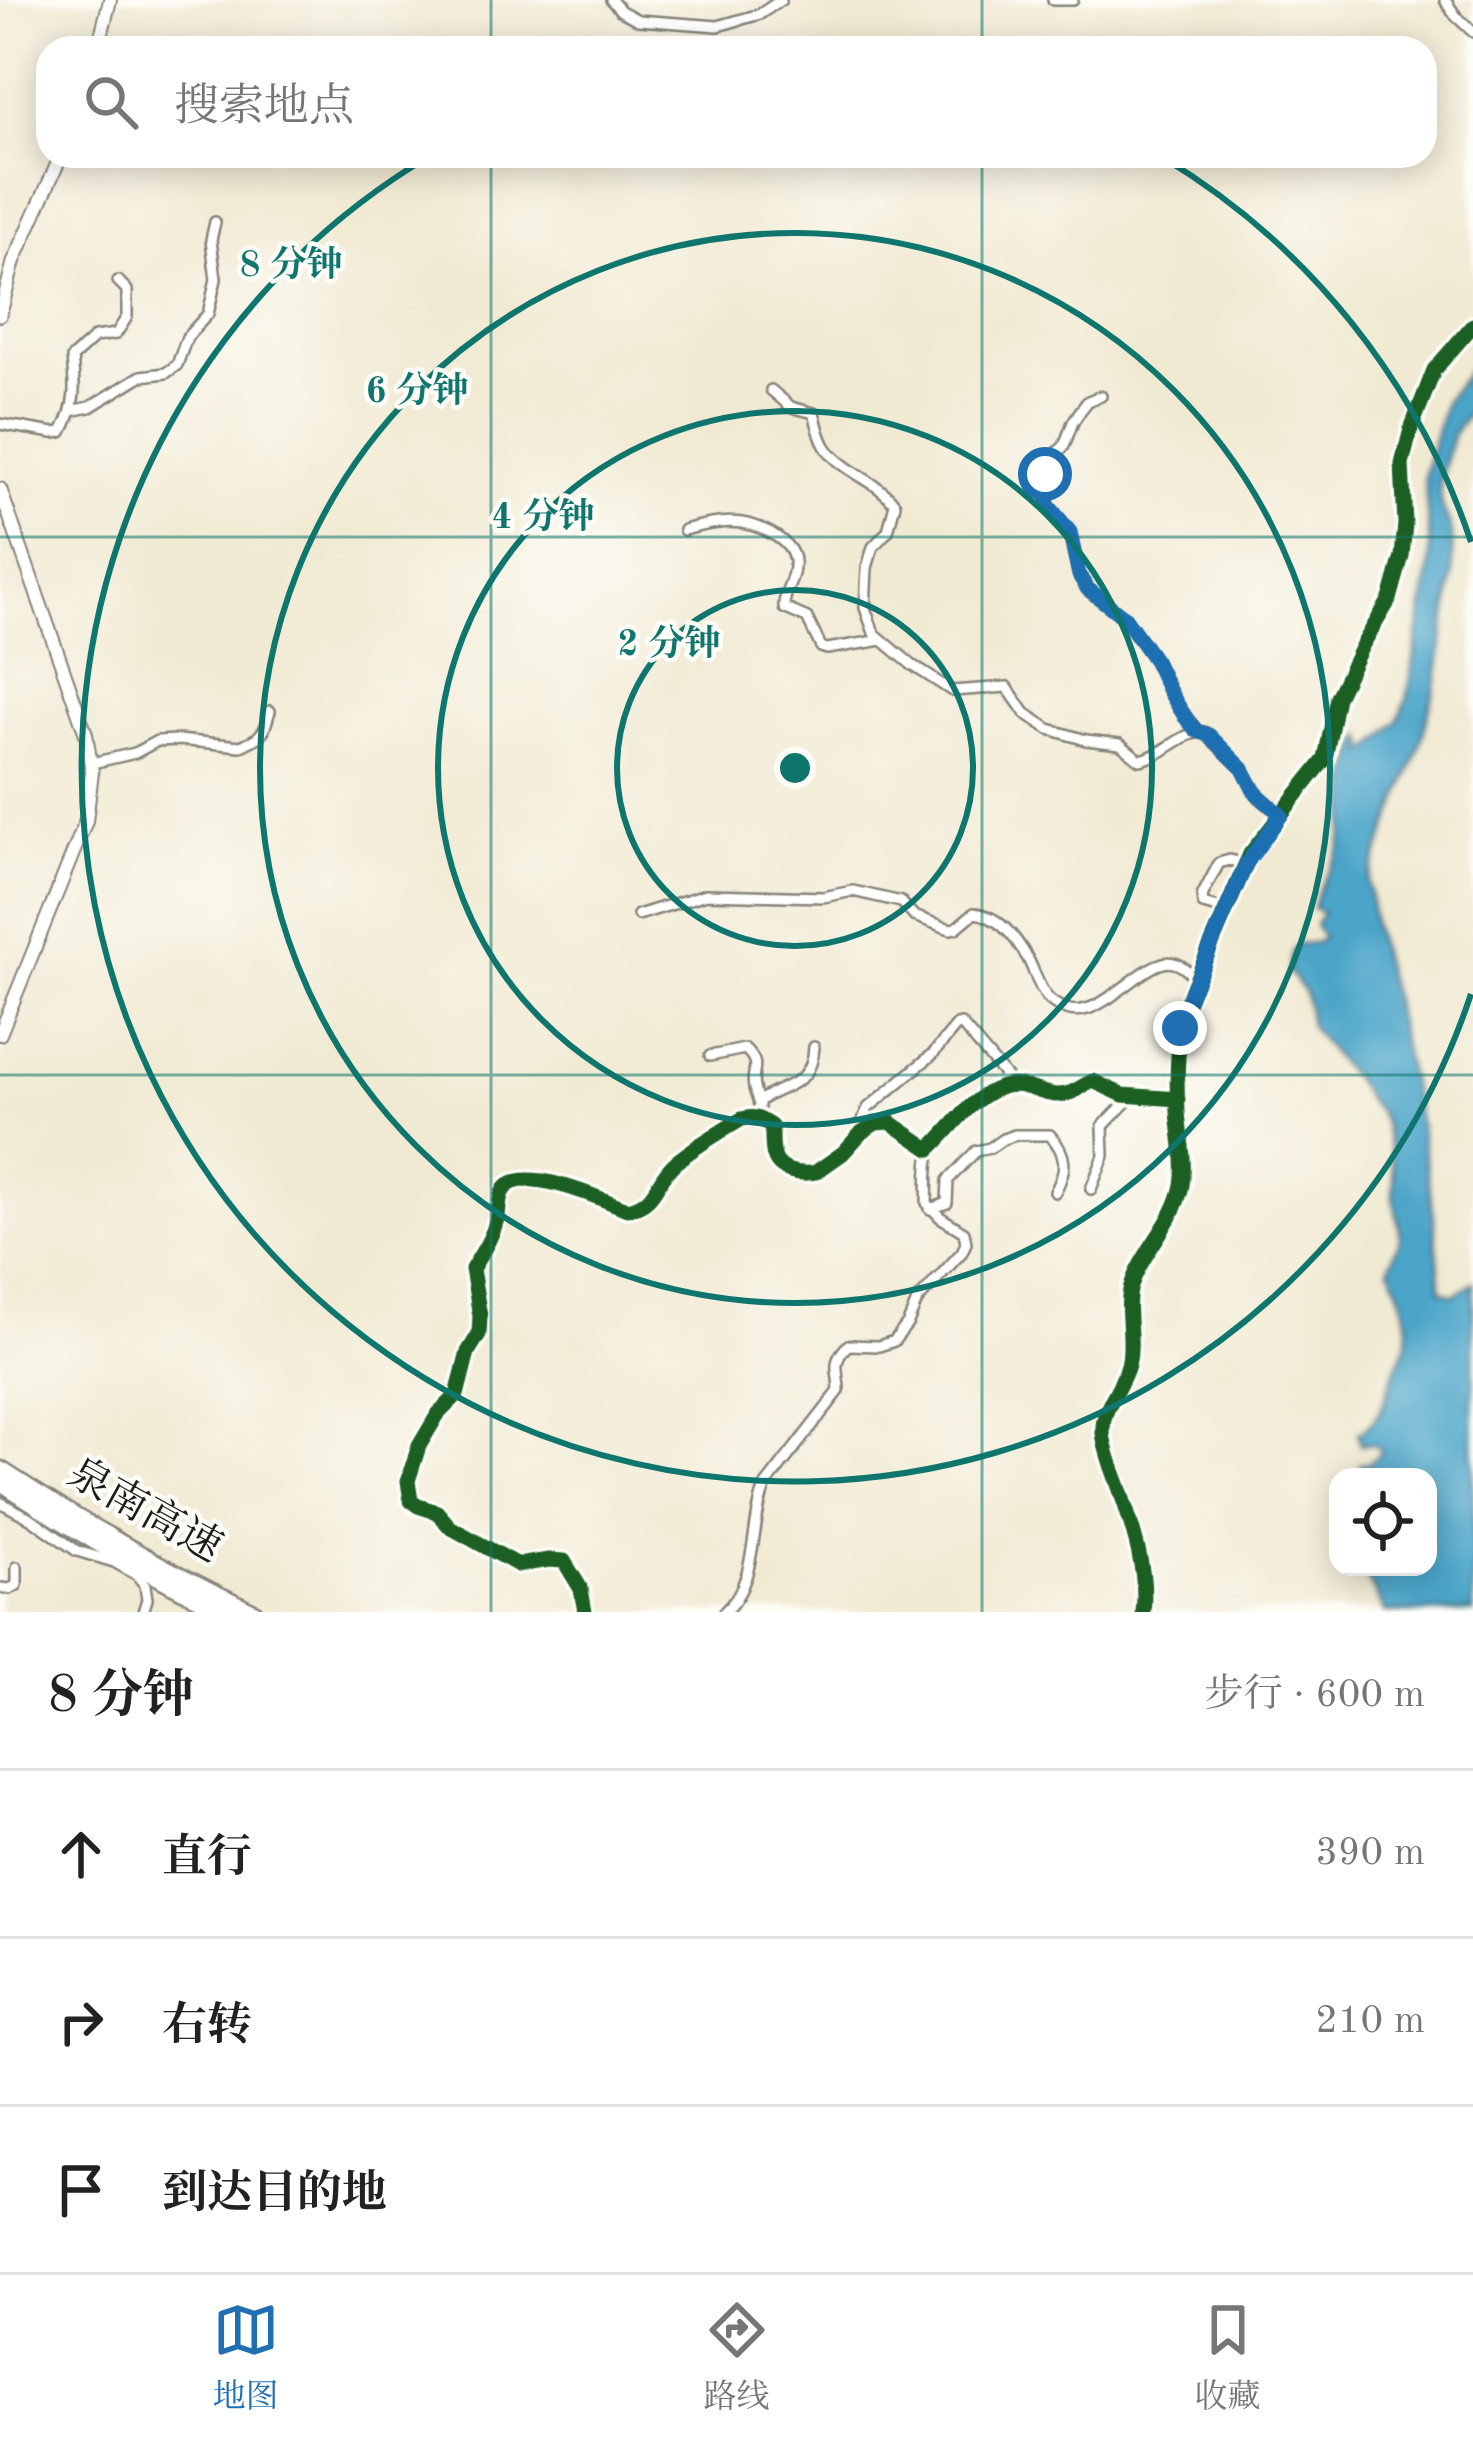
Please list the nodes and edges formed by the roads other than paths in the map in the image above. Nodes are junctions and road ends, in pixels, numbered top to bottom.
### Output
1 (110, 0) edge
2 (611, 0) edge
3 (781, 0) edge
4 (1053, 0) edge
5 (1073, 0) edge
6 (1445, 0) edge
7 (1473, 32) edge
8 (101, 36) edge
9 (56, 168) edge
10 (215, 222) dead end
11 (118, 281) dead end
12 (0, 315) edge
13 (1473, 325) edge
14 (771, 391) dead end
15 (1101, 396) dead end
16 (71, 411) junction
17 (0, 424) edge
18 (0, 489) edge
19 (684, 530) dead end
20 (882, 640) junction
21 (270, 711) dead end
22 (1197, 731) junction
23 (92, 763) junction
24 (1281, 815) junction
25 (1246, 864) junction
26 (1226, 910) junction
27 (638, 915) dead end
28 (1197, 979) junction
29 (0, 1034) edge
30 (814, 1047) dead end
31 (710, 1056) dead end
32 (1013, 1085) junction
33 (1132, 1096) junction
34 (1178, 1099) junction
35 (761, 1100) junction
36 (758, 1117) junction
37 (862, 1132) junction
38 (931, 1148) junction
39 (1091, 1190) dead end
40 (1055, 1192) dead end
41 (930, 1209) junction
42 (0, 1469) edge
43 (0, 1482) edge
44 (0, 1502) edge
45 (17, 1568) dead end
46 (0, 1588) edge
47 (143, 1612) edge
48 (228, 1612) edge
49 (255, 1612) edge
50 (585, 1612) edge
51 (724, 1612) edge
52 (1143, 1612) edge

1 - 8 main road
2 - 3 street
4 - 5 street
6 - 7 street
9 - 12 main road
10 - 16 street
11 - 16 street
13 - 24 street
14 - 20 street
15 - 22 street
16 - 17 street
18 - 23 main road
19 - 20 street
20 - 22 street
21 - 23 street
22 - 24 street
23 - 29 main road
24 - 25 street
25 - 26 street
25 - 26 street
26 - 28 street
27 - 28 street
28 - 34 street
30 - 35 street
31 - 35 street
32 - 33 street
32 - 37 street
32 - 38 street
33 - 34 street
33 - 39 street
34 - 52 street
35 - 36 street
36 - 37 street
36 - 50 street
37 - 38 street
38 - 41 street
40 - 41 street
41 - 51 street
42 - 49 highway, 泉南高速
43 - 48 highway, 泉南高速
44 - 47 street
45 - 46 street

